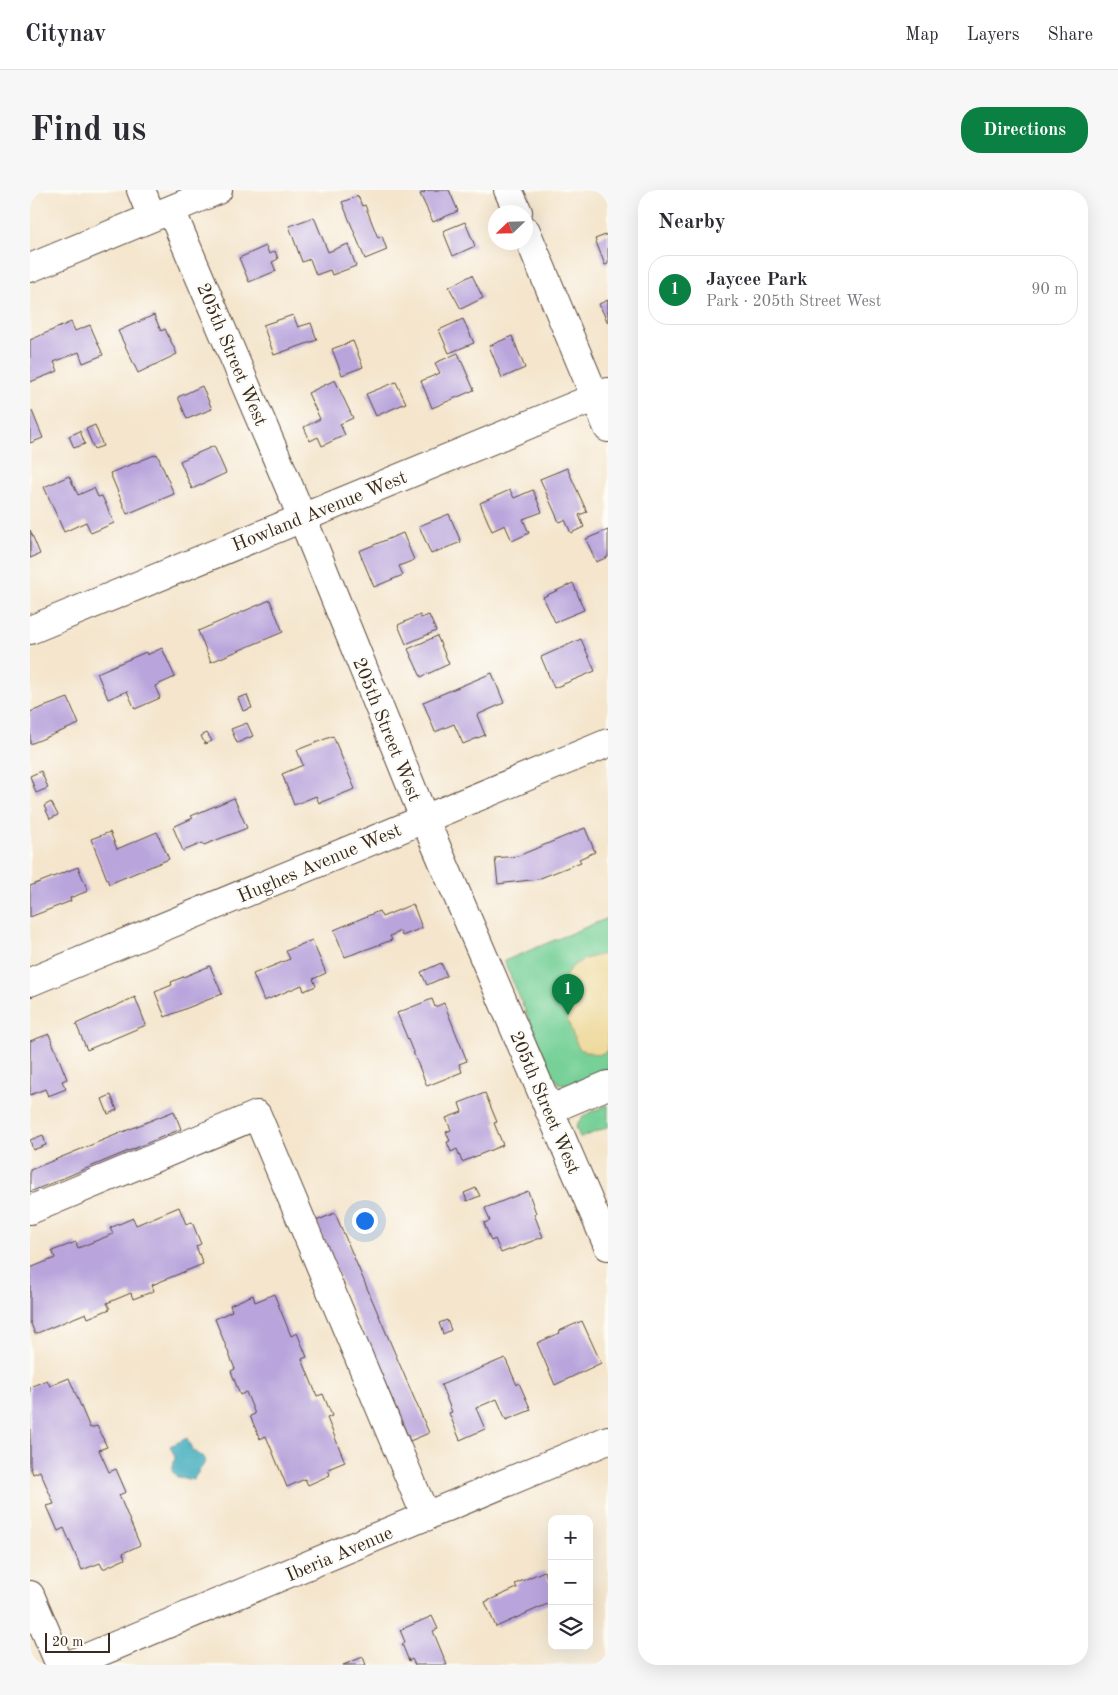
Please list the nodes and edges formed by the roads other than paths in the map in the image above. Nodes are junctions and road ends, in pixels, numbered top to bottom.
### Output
1 (140, 190) edge
2 (218, 190) edge
3 (508, 190) edge
4 (515, 205) edge
5 (162, 213) junction
6 (533, 246) edge
7 (30, 268) edge
8 (602, 395) edge
9 (608, 428) edge
10 (302, 517) junction
11 (30, 630) edge
12 (608, 743) edge
13 (424, 818) junction
14 (30, 982) edge
15 (608, 1085) edge
16 (549, 1110) junction
17 (30, 1210) edge
18 (608, 1246) edge
19 (608, 1440) edge
20 (426, 1517) junction
21 (30, 1596) edge
22 (60, 1665) edge
23 (69, 1665) edge

1 - 5 street, 205th Street West
2 - 5 street
3 - 4 street
5 - 7 street
5 - 10 street, 205th Street West
6 - 8 street
8 - 9 street
8 - 10 street, Howland Avenue West
10 - 11 street, Howland Avenue West
10 - 13 street, 205th Street West
12 - 13 street, Hughes Avenue West
13 - 14 street, Hughes Avenue West
13 - 16 street, 205th Street West
15 - 16 street
16 - 18 street, 205th Street West
17 - 20 street
19 - 20 street, Iberia Avenue
20 - 23 street, Iberia Avenue
21 - 22 street

